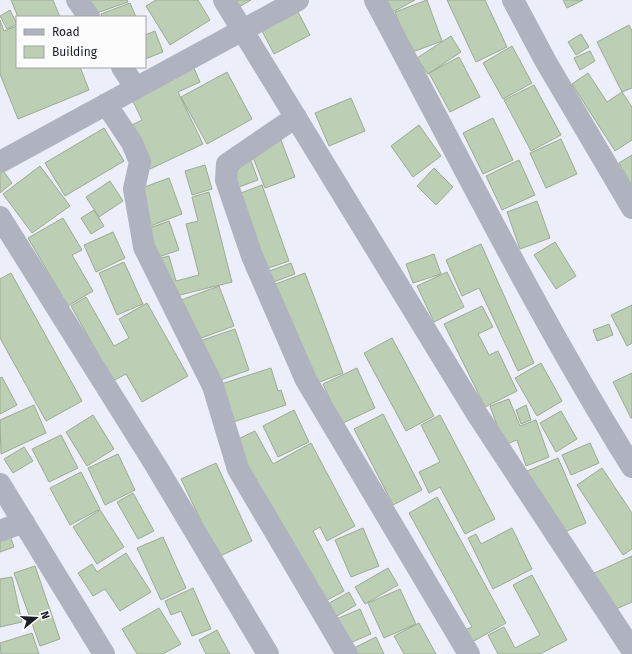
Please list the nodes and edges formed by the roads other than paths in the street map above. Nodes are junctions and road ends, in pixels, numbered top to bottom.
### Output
1 (77, 0) edge
2 (224, 0) edge
3 (298, 0) edge
4 (375, 0) edge
5 (513, 0) edge
6 (88, 16) edge
7 (244, 31) junction
8 (123, 68) edge
9 (135, 87) junction
10 (106, 104) junction
11 (296, 117) junction
12 (0, 162) edge
13 (632, 208) edge
14 (0, 217) edge
15 (632, 467) edge
16 (0, 484) edge
17 (24, 522) junction
18 (0, 531) edge
19 (632, 650) edge
20 (104, 654) edge
21 (268, 654) edge
22 (347, 654) edge
23 (469, 654) edge

1 - 6 street
2 - 7 street
3 - 7 street
4 - 15 street
5 - 13 street
7 - 9 street
7 - 11 street
8 - 9 street
9 - 10 street
10 - 12 street
10 - 22 street
11 - 19 street
11 - 23 street
14 - 21 street
16 - 17 street
17 - 18 street
17 - 20 street

